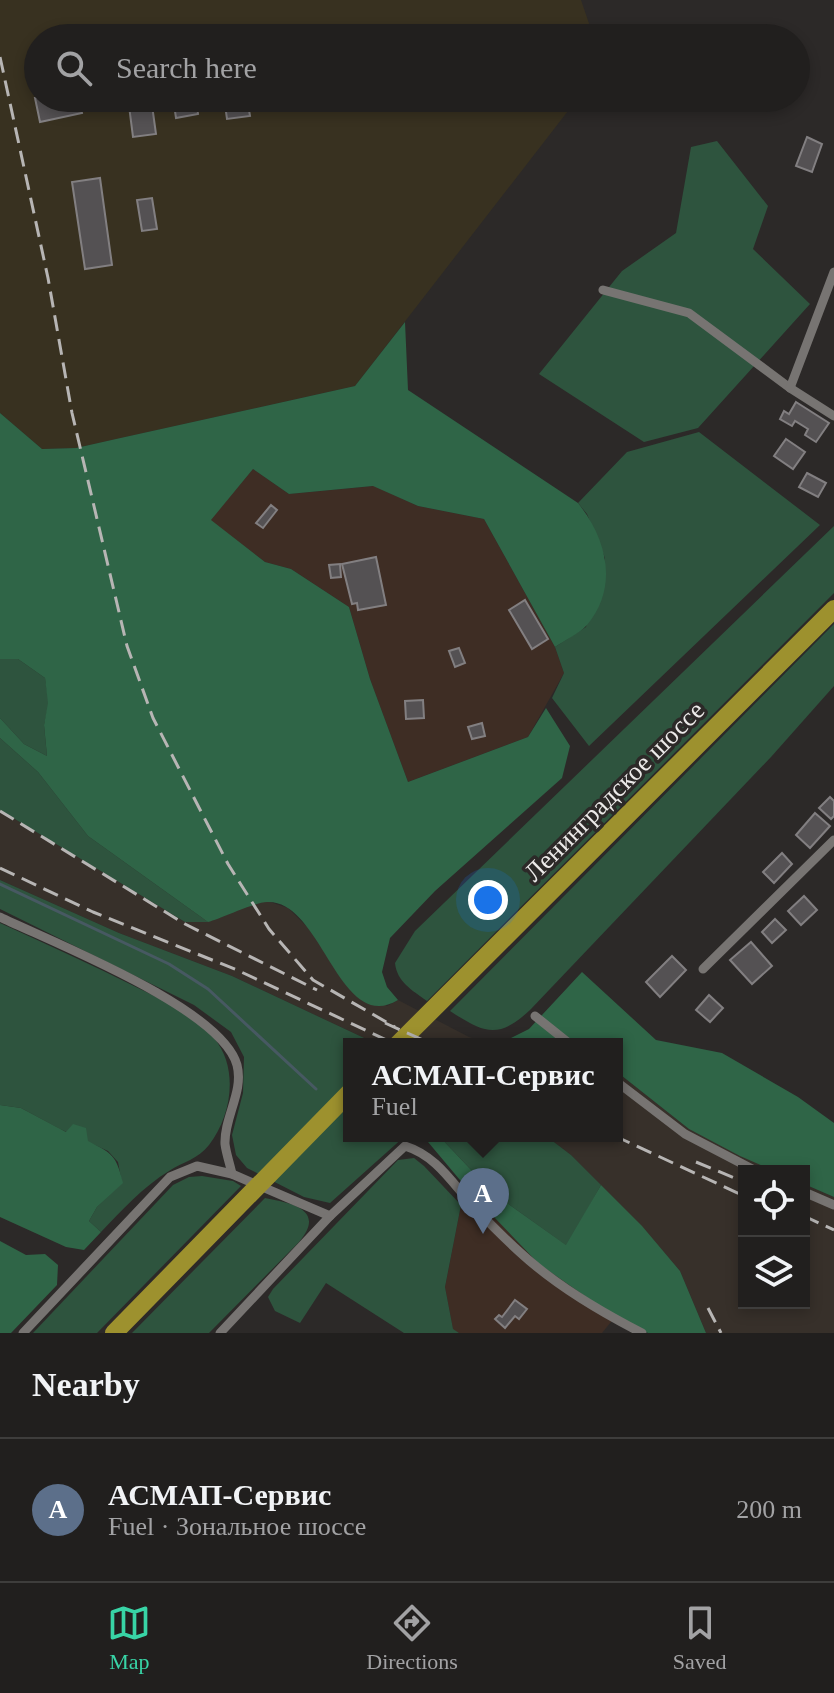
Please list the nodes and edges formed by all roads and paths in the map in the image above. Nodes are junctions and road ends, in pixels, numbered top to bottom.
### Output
1 (834, 272) edge
2 (603, 290) dead end
3 (790, 388) junction
4 (834, 416) edge
5 (834, 609) edge
6 (834, 840) edge
7 (0, 917) edge
8 (703, 969) dead end
9 (535, 1016) dead end
10 (404, 1038) edge
11 (562, 1038) edge
12 (623, 1087) edge
13 (343, 1099) edge
14 (744, 1165) edge
15 (232, 1174) junction
16 (810, 1195) edge
17 (834, 1205) edge
18 (330, 1216) junction
19 (23, 1333) edge
20 (114, 1333) edge
21 (220, 1333) edge
22 (642, 1333) edge

1 - 3 street
2 - 3 street
3 - 4 street
5 - 10 highway, Ленинградское шоссе
6 - 8 street
7 - 15 street
9 - 11 street
12 - 14 street
13 - 20 highway
15 - 18 street
15 - 19 street
16 - 17 street
18 - 21 street
18 - 22 street

